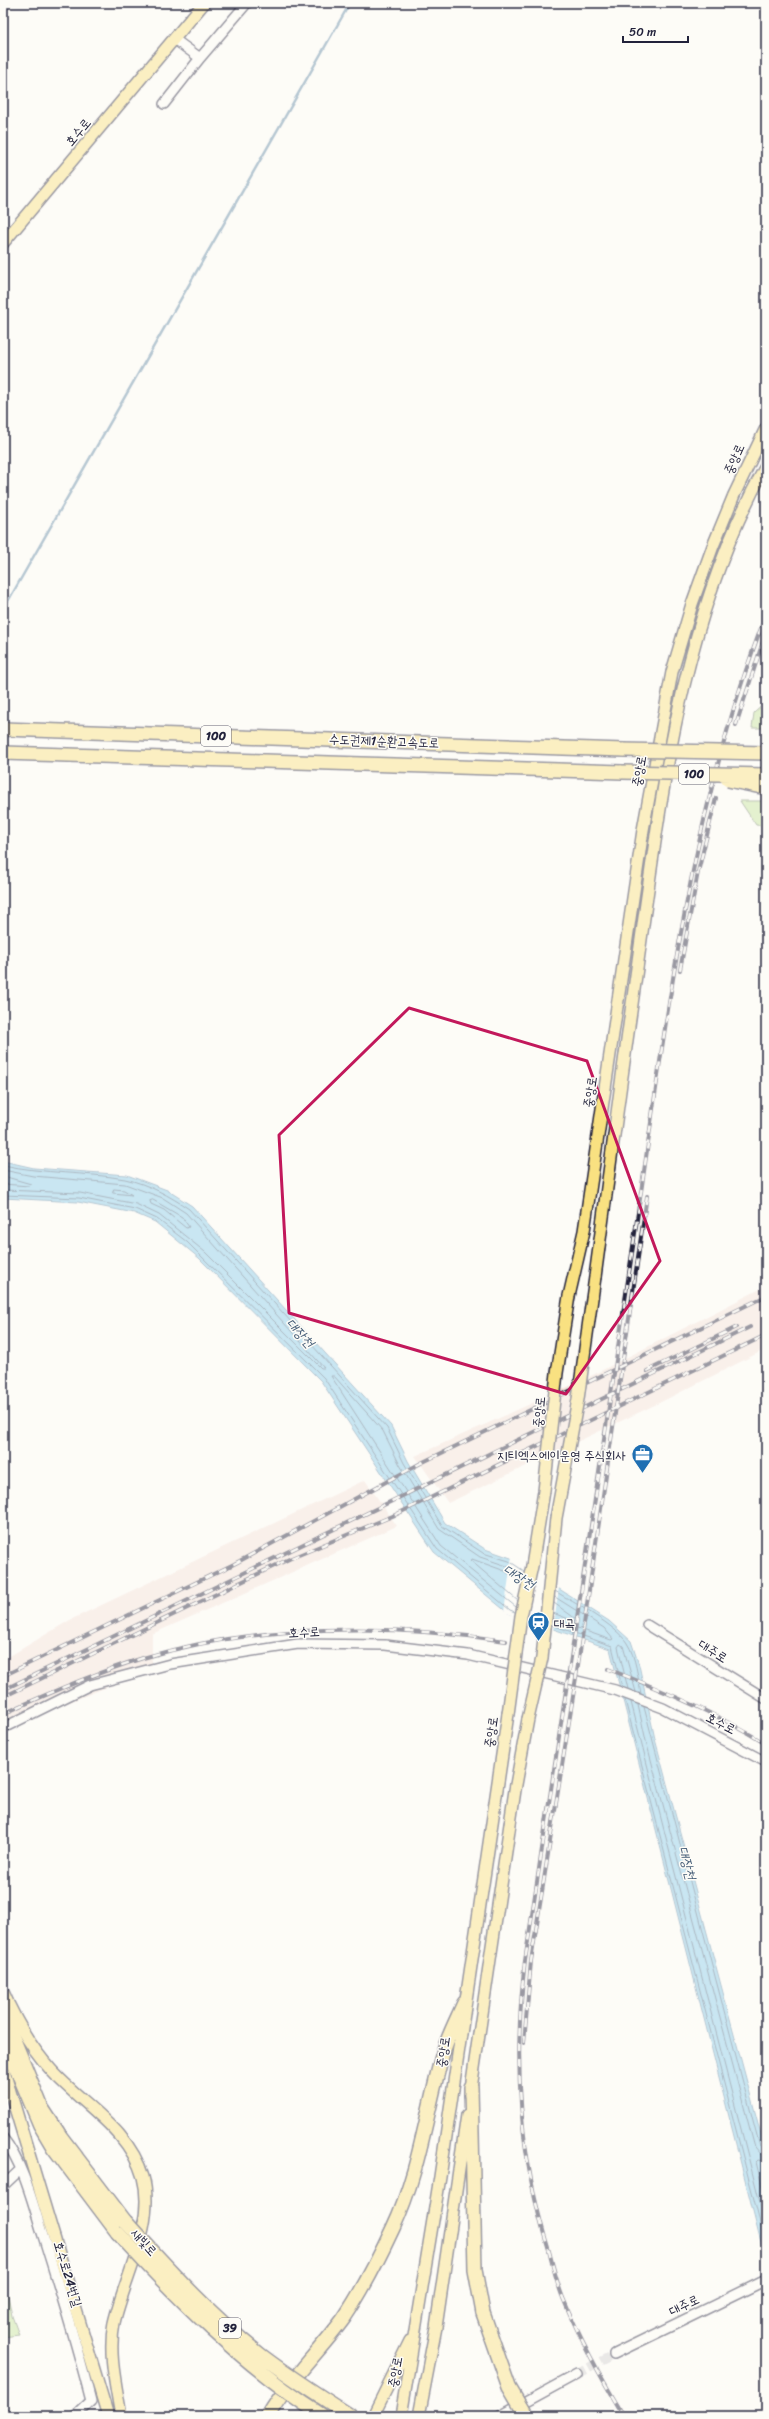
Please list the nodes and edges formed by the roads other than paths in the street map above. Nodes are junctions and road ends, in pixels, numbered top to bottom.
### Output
1 (204, 3) edge
2 (247, 3) edge
3 (174, 39) junction
4 (200, 58) junction
5 (164, 104) dead end
6 (3, 243) edge
7 (766, 428) edge
8 (766, 466) edge
9 (3, 729) edge
10 (3, 753) edge
11 (766, 753) edge
12 (701, 774) junction
13 (766, 775) edge
14 (766, 788) edge
15 (647, 1625) dead end
16 (766, 1699) edge
17 (3, 1728) edge
18 (766, 1762) edge
19 (3, 1992) edge
20 (464, 2004) junction
21 (3, 2013) edge
22 (3, 2037) edge
23 (3, 2068) edge
24 (471, 2087) junction
25 (3, 2138) edge
26 (20, 2170) junction
27 (3, 2186) edge
28 (766, 2280) edge
29 (416, 2328) junction
30 (614, 2354) tunnel mouth
31 (578, 2374) tunnel mouth
32 (75, 2416) edge
33 (108, 2416) edge
34 (121, 2416) edge
35 (268, 2416) edge
36 (323, 2416) edge
37 (351, 2416) edge
38 (373, 2416) edge
39 (401, 2416) edge
40 (419, 2416) edge
41 (500, 2416) edge
42 (526, 2416) edge

1 - 3 main road, 호수로
2 - 4 street
3 - 4 street
3 - 6 main road, 호수로
4 - 5 street
7 - 20 main road, 중앙로, bridge
8 - 24 main road, bridge
9 - 11 highway, 수도권제1순환고속도로 / 100, bridge
10 - 12 highway, 수도권제1순환고속도로 / 100, bridge
12 - 13 highway, 수도권제1순환고속도로 / 100, bridge
12 - 14 highway, bridge
15 - 16 street, 대주로
17 - 18 street, 호수로
19 - 34 main road
20 - 29 main road, 중앙로
20 - 35 highway
21 - 37 highway, 새빛로 / 39, bridge
22 - 36 highway, 새빛로 / 39, bridge
23 - 33 main road
24 - 40 main road
24 - 42 highway, bridge
25 - 26 street, 호수로24번길
26 - 27 street
26 - 32 street, 호수로24번길
28 - 30 street, 대주로
29 - 38 main road
29 - 39 main road, 중앙로
31 - 41 street

